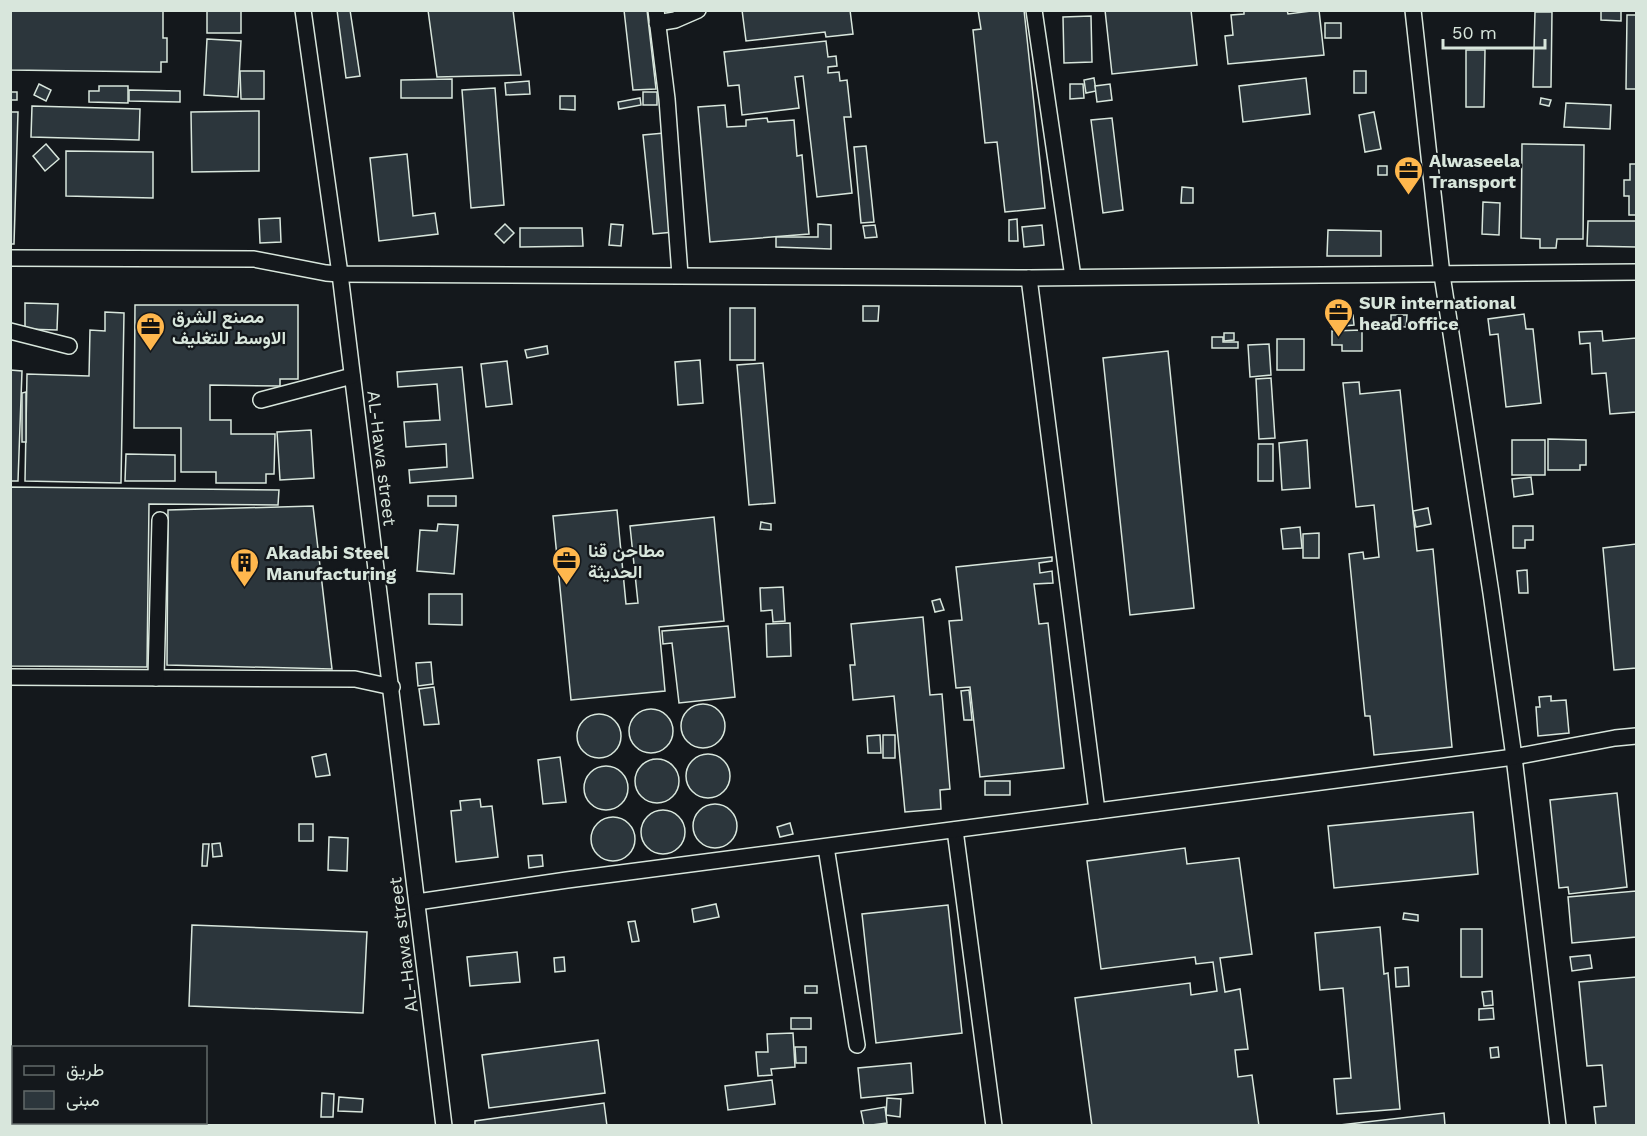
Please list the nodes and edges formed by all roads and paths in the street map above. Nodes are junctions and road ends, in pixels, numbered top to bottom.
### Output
1 (303, 10) edge
2 (698, 10) edge
3 (1034, 10) edge
4 (1413, 10) edge
5 (656, 17) edge
6 (10, 258) edge
7 (1636, 272) edge
8 (340, 273) junction
9 (680, 275) junction
10 (1442, 275) junction
11 (1073, 277) junction
12 (1029, 278) junction
13 (10, 331) edge
14 (69, 346) dead end
15 (352, 376) junction
16 (261, 400) dead end
17 (160, 520) dead end
18 (10, 676) edge
19 (156, 678) junction
20 (392, 687) junction
21 (1636, 736) edge
22 (1514, 757) junction
23 (1097, 811) junction
24 (955, 830) junction
25 (826, 847) junction
26 (417, 902) junction
27 (856, 1045) dead end
28 (444, 1125) edge
29 (994, 1125) edge
30 (1558, 1125) edge

1 - 8 street, AL-Hawa street
2 - 5 street
3 - 11 street
4 - 10 street
5 - 9 street
6 - 8 street
7 - 10 street
8 - 9 street
8 - 15 street, AL-Hawa street
9 - 12 street
10 - 11 street
10 - 22 street
11 - 12 street
12 - 23 street
13 - 14 street
15 - 16 street
15 - 20 street, AL-Hawa street
17 - 19 street
18 - 19 street
19 - 20 street
20 - 26 street, AL-Hawa street
21 - 22 street
22 - 23 street
22 - 30 street
23 - 24 street
24 - 25 street
24 - 29 street
25 - 26 street
25 - 27 street
26 - 28 street, AL-Hawa street

